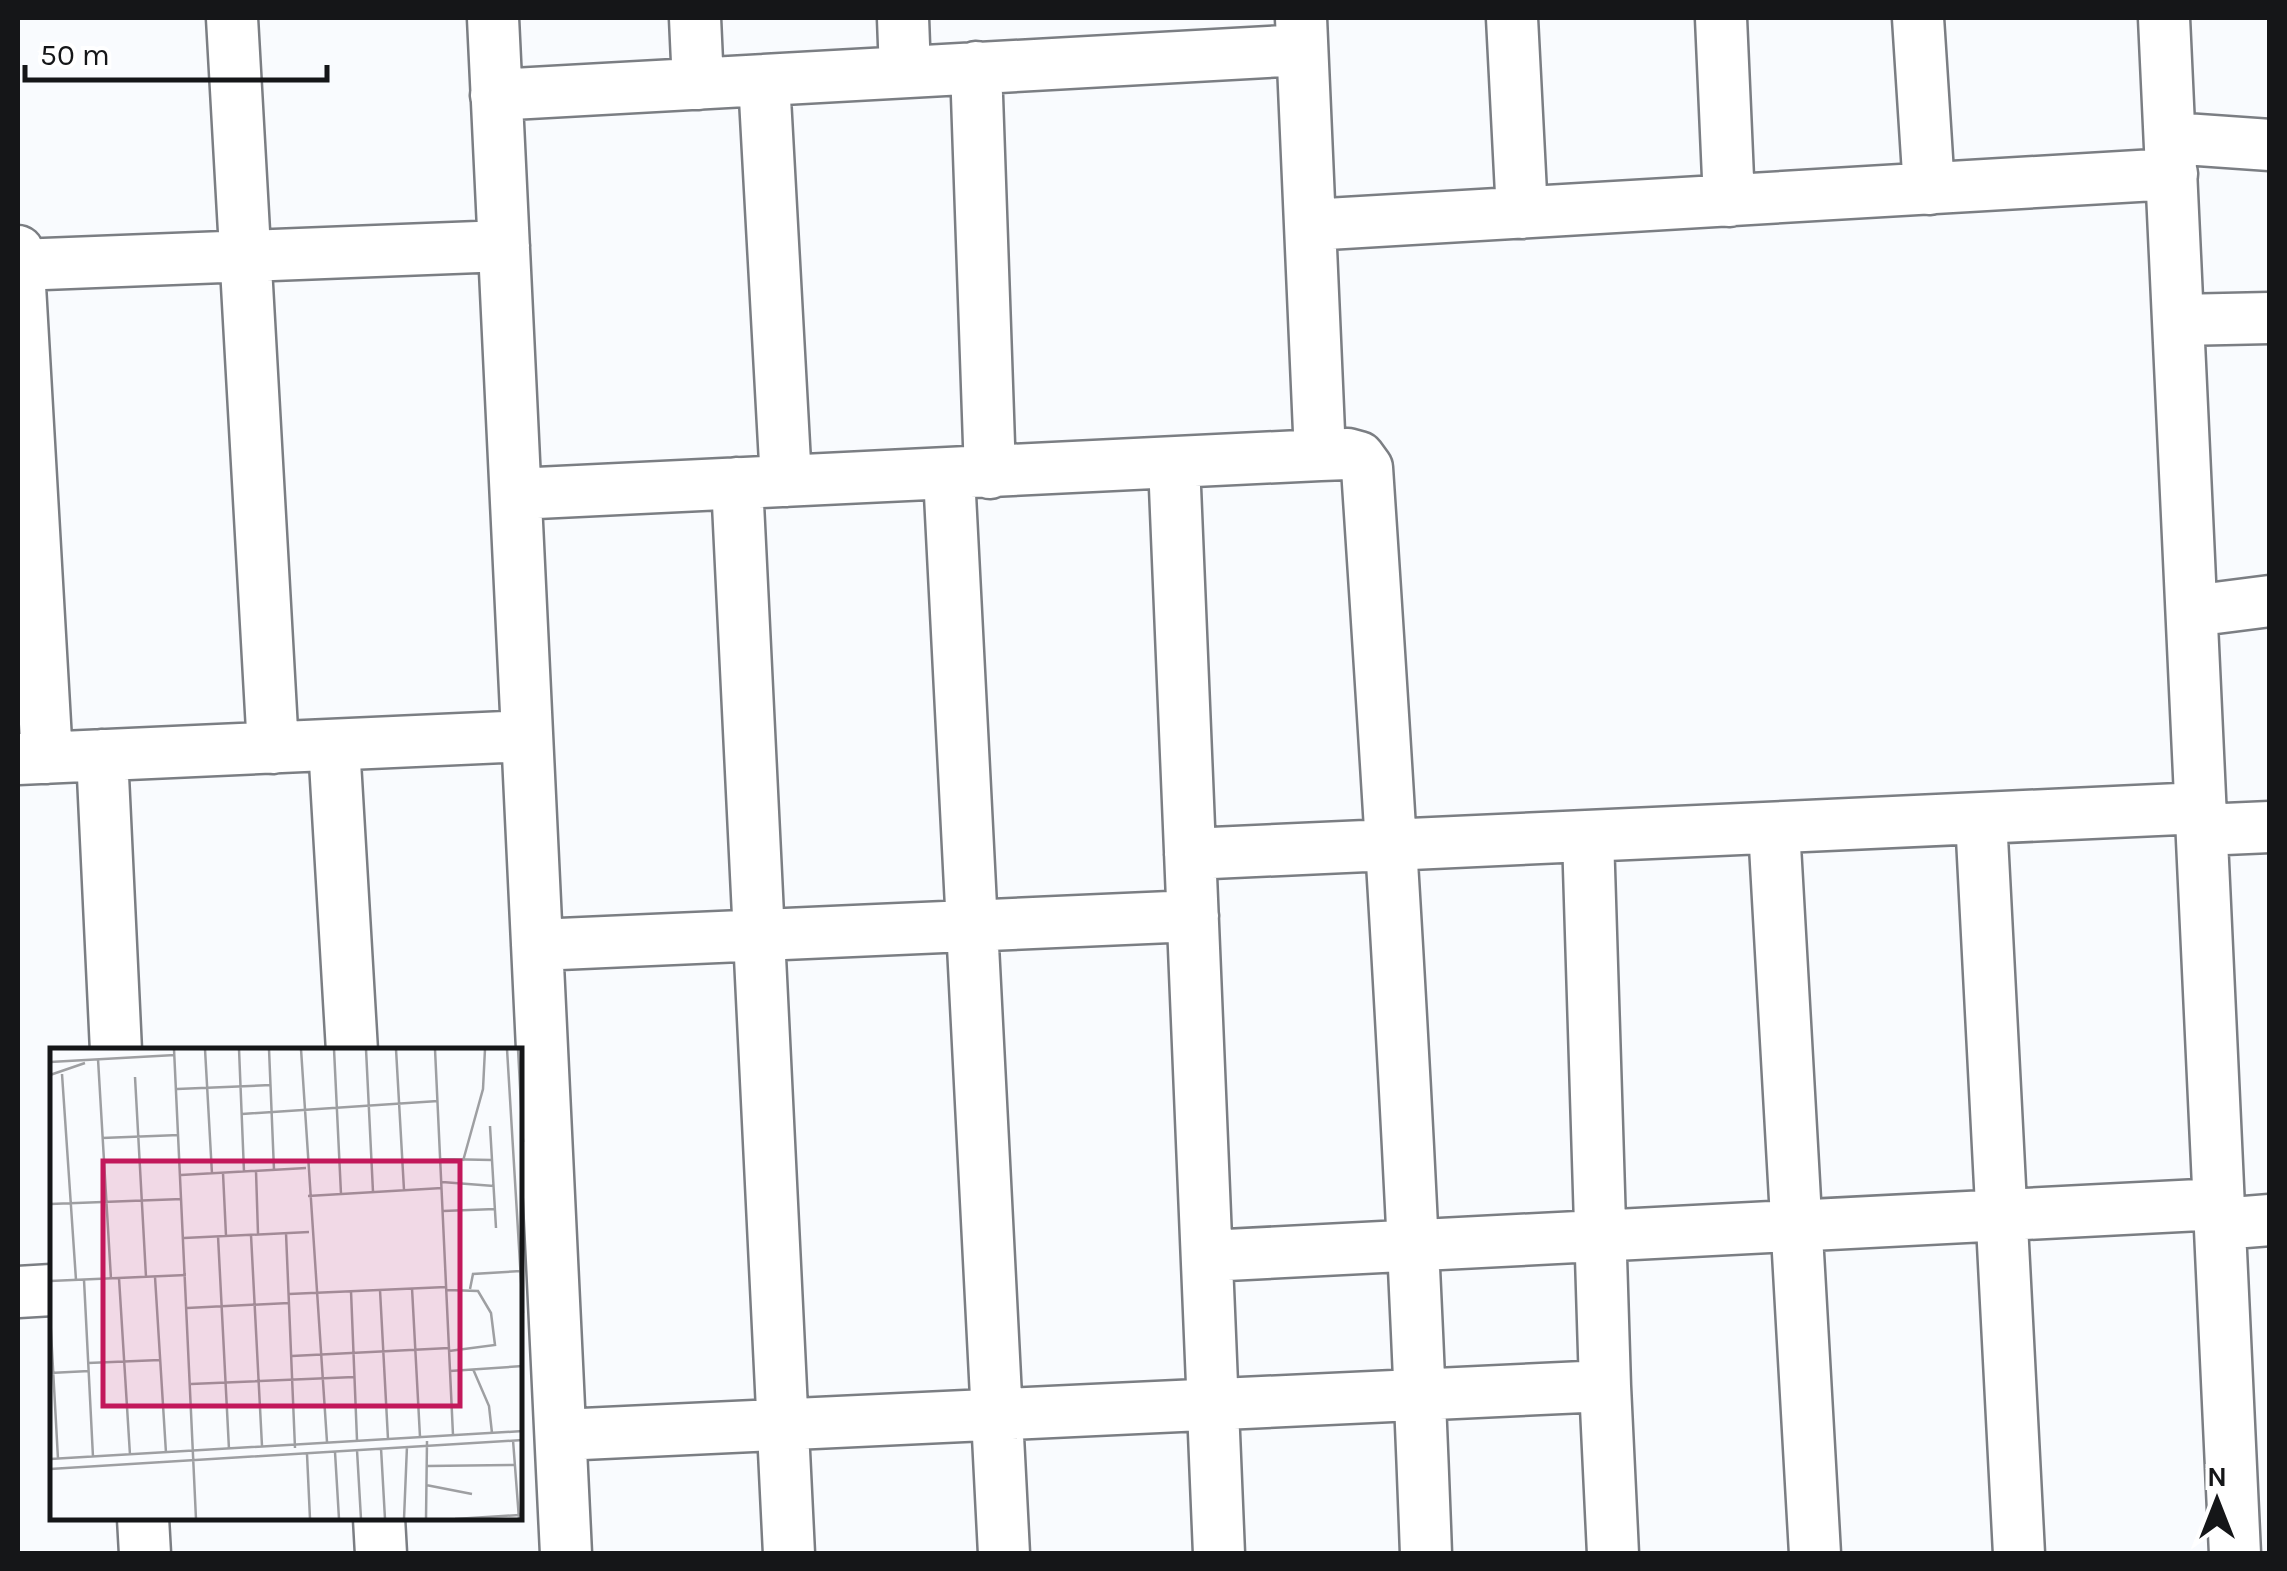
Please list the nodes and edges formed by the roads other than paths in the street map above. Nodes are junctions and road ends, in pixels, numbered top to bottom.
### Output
1 (232, 18) edge
2 (493, 18) edge
3 (695, 18) edge
4 (903, 18) edge
5 (1512, 18) edge
6 (1721, 18) edge
7 (1918, 18) edge
8 (2164, 18) edge
9 (1302, 34) edge
10 (1094, 39) edge
11 (976, 67) junction
12 (905, 72) junction
13 (764, 80) junction
14 (698, 84) junction
15 (496, 95) junction
16 (2270, 145) edge
17 (2171, 156) junction
18 (1928, 189) junction
19 (1729, 200) junction
20 (1522, 213) junction
21 (1310, 226) junction
22 (504, 246) junction
23 (18, 250) edge
24 (245, 256) junction
25 (18, 265) edge
26 (2270, 318) edge
27 (2179, 320) junction
28 (1320, 455) junction
29 (1174, 463) junction
30 (969, 474) junction
31 (786, 481) junction
32 (737, 483) junction
33 (516, 494) junction
34 (2270, 601) edge
35 (2192, 611) junction
36 (527, 736) junction
37 (334, 745) junction
38 (273, 748) junction
39 (102, 755) junction
40 (32, 759) edge
41 (1981, 818) junction
42 (2202, 819) junction
43 (1774, 828) junction
44 (2270, 828) edge
45 (1588, 836) junction
46 (1392, 844) junction
47 (1190, 854) junction
48 (1193, 916) junction
49 (972, 926) junction
50 (759, 935) junction
51 (538, 945) junction
52 (116, 1048) edge
53 (352, 1048) edge
54 (2219, 1214) junction
55 (2002, 1215) junction
56 (2270, 1220) edge
57 (1796, 1225) junction
58 (1600, 1236) junction
59 (1414, 1246) junction
60 (1207, 1256) junction
61 (50, 1290) edge
62 (18, 1292) edge
63 (2248, 1349) edge
64 (1605, 1386) junction
65 (1420, 1394) junction
66 (1213, 1404) junction
67 (996, 1414) junction
68 (783, 1424) junction
69 (561, 1435) junction
70 (143, 1521) edge
71 (379, 1521) edge
72 (145, 1554) edge
73 (381, 1554) edge
74 (566, 1554) edge
75 (789, 1554) edge
76 (1004, 1554) edge
77 (1219, 1554) edge
78 (1426, 1554) edge
79 (1612, 1554) edge
80 (1815, 1554) edge
81 (2019, 1554) edge
82 (2235, 1554) edge

1 - 24 street
2 - 15 street
3 - 14 street
4 - 12 street
5 - 20 street
6 - 19 street
7 - 18 street
8 - 17 street
9 - 10 street
9 - 21 street
10 - 11 street
11 - 12 street
11 - 30 street
12 - 13 street
13 - 14 street
13 - 31 street
14 - 15 street
15 - 22 street
16 - 17 street
17 - 18 street
17 - 27 street
18 - 19 street
19 - 20 street
20 - 21 street
21 - 28 street
22 - 24 street
22 - 33 street
23 - 25 street
24 - 25 street
24 - 38 street
25 - 40 street
26 - 27 street
27 - 35 street
28 - 29 street
28 - 46 street
29 - 30 street
29 - 47 street
30 - 31 street
30 - 49 street
31 - 32 street
32 - 33 street
32 - 50 street
33 - 36 street
34 - 35 street
35 - 42 street
36 - 37 street
36 - 51 street
37 - 38 street
37 - 53 street
38 - 39 street
39 - 40 street
39 - 52 street
41 - 42 street
41 - 43 street
41 - 55 street
42 - 44 street
42 - 54 street
43 - 45 street
43 - 57 street
45 - 46 street
45 - 58 street
46 - 47 street
46 - 59 street
47 - 48 street
48 - 49 street
48 - 60 street
49 - 50 street
49 - 67 street
50 - 51 street
50 - 68 street
51 - 69 street
54 - 55 street
54 - 56 street
54 - 63 street
55 - 57 street
55 - 81 street
57 - 58 street
57 - 80 street
58 - 59 street
58 - 64 street
59 - 60 street
59 - 65 street
60 - 66 street
61 - 62 street
63 - 82 street
64 - 65 street
64 - 79 street
65 - 66 street
65 - 78 street
66 - 67 street
66 - 77 street
67 - 68 street
67 - 76 street
68 - 69 street
68 - 75 street
69 - 74 street
70 - 72 street
71 - 73 street

